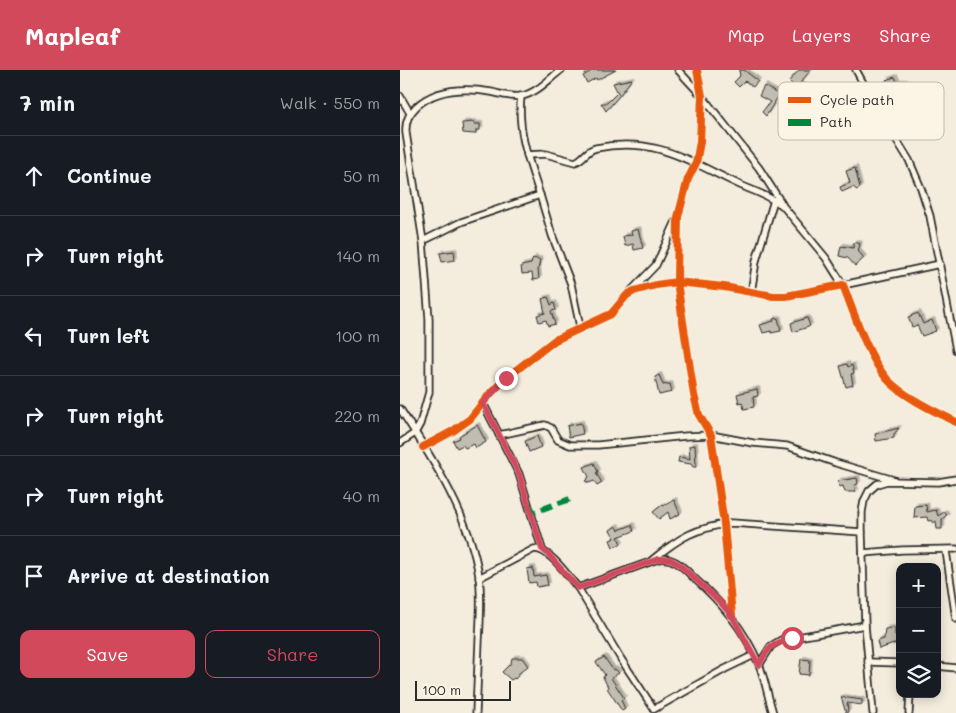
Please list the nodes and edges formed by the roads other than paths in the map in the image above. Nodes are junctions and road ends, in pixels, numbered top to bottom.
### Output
1 (561, 70) edge
2 (678, 70) edge
3 (697, 70) edge
4 (856, 70) edge
5 (863, 82) edge
6 (400, 96) edge
7 (521, 96) junction
8 (702, 96) junction
9 (410, 113) junction
10 (403, 127) edge
11 (897, 140) edge
12 (527, 155) junction
13 (696, 162) junction
14 (540, 195) junction
15 (774, 200) junction
16 (783, 206) junction
17 (678, 217) junction
18 (423, 241) junction
19 (940, 264) junction
20 (677, 282) junction
21 (843, 285) junction
22 (751, 293) junction
23 (628, 295) junction
24 (580, 327) junction
25 (954, 329) edge
26 (956, 350) edge
27 (483, 403) junction
28 (400, 409) edge
29 (956, 422) edge
30 (415, 433) junction
31 (499, 435) junction
32 (710, 435) junction
33 (400, 443) edge
34 (423, 447) junction
35 (894, 480) junction
36 (956, 480) edge
37 (724, 524) junction
38 (862, 532) junction
39 (542, 549) junction
40 (956, 550) edge
41 (946, 551) junction
42 (863, 554) junction
43 (648, 562) junction
44 (479, 578) junction
45 (578, 588) junction
46 (732, 616) junction
47 (956, 619) edge
48 (865, 625) junction
49 (754, 655) junction
50 (868, 662) junction
51 (896, 664) edge
52 (759, 665) junction
53 (941, 666) edge
54 (956, 668) edge
55 (910, 698) edge
56 (655, 711) edge
57 (909, 712) edge
58 (476, 713) edge
59 (773, 713) edge
60 (873, 713) edge
61 (902, 713) edge

1 - 7 street
2 - 8 street
3 - 8 street
4 - 5 street
6 - 9 street
7 - 9 street
7 - 12 street
8 - 13 street
8 - 16 street
9 - 10 street
10 - 18 street
11 - 19 street
12 - 13 street
12 - 14 street
13 - 15 street
13 - 17 street
14 - 18 street
14 - 24 street
15 - 16 street
15 - 22 street
16 - 21 street
17 - 20 street
17 - 23 street
18 - 30 street
19 - 21 street
19 - 25 street
20 - 22 street
20 - 23 street
20 - 32 street
21 - 22 street
21 - 29 street
23 - 24 street
24 - 27 street
25 - 26 street
27 - 31 street
27 - 34 street
28 - 30 street
30 - 33 street
30 - 34 street
31 - 32 street
31 - 39 street
32 - 35 street
32 - 37 street
34 - 44 street
35 - 36 street
35 - 38 street
37 - 38 street
37 - 43 street
37 - 46 street
38 - 42 street
39 - 44 street
39 - 45 street
40 - 41 street
41 - 42 street
41 - 47 street
42 - 48 street
43 - 45 street
43 - 46 street
44 - 58 street
45 - 56 street
46 - 49 street
48 - 50 street
48 - 52 street
49 - 52 street
49 - 56 street
50 - 51 street
50 - 60 street
52 - 59 street
53 - 54 street
55 - 57 street
57 - 61 street

